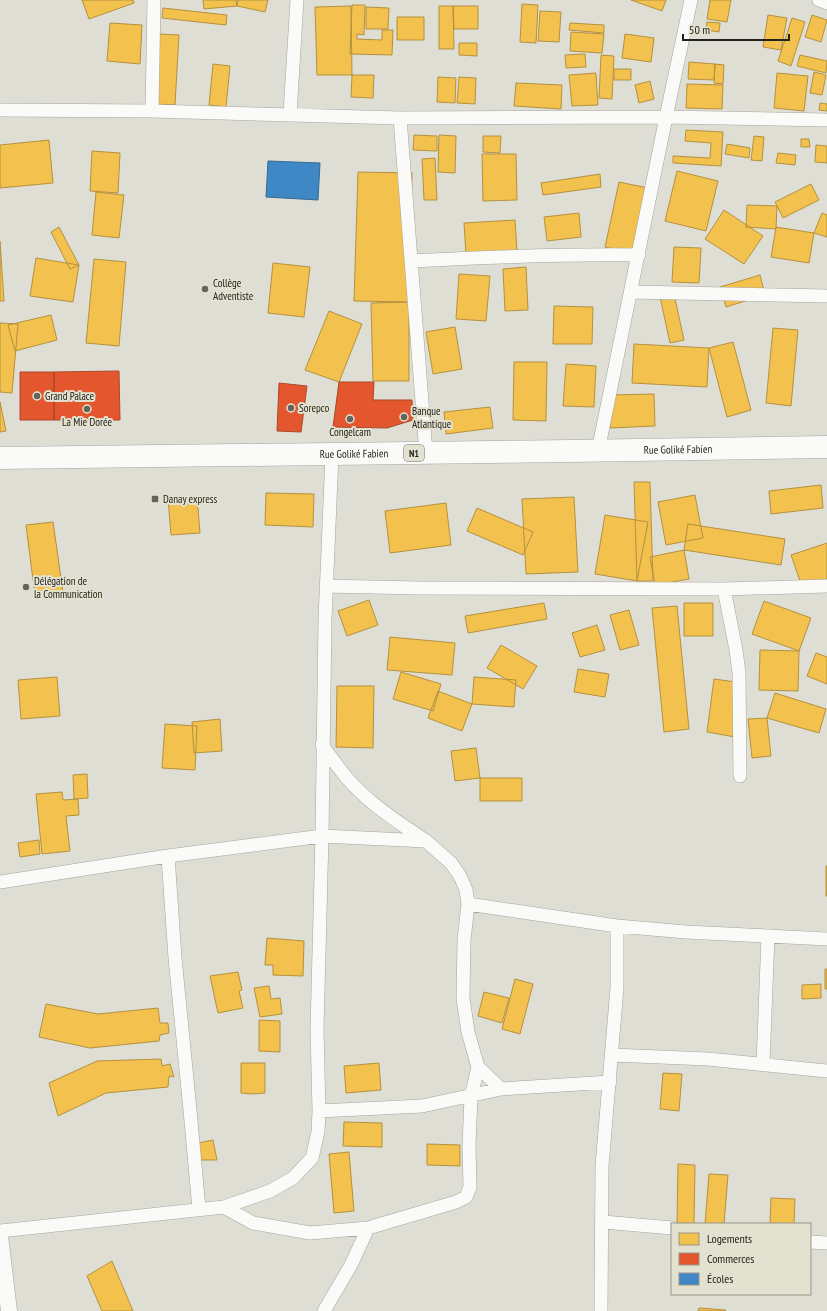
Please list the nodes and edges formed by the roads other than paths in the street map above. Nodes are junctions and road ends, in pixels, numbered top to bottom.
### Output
1 (154, 0) edge
2 (297, 0) edge
3 (692, 0) edge
4 (819, 0) edge
5 (827, 3) edge
6 (0, 110) edge
7 (152, 111) junction
8 (290, 114) junction
9 (666, 117) junction
10 (400, 118) junction
11 (827, 120) edge
12 (639, 255) junction
13 (412, 261) junction
14 (632, 292) junction
15 (827, 296) edge
16 (827, 447) edge
17 (598, 451) junction
18 (426, 453) junction
19 (332, 454) junction
20 (0, 458) edge
21 (326, 586) junction
22 (827, 586) edge
23 (724, 589) junction
24 (322, 745) junction
25 (740, 776) dead end
26 (322, 836) junction
27 (426, 841) junction
28 (168, 856) junction
29 (0, 882) edge
30 (468, 904) junction
31 (617, 926) junction
32 (768, 936) junction
33 (827, 939) edge
34 (612, 1056) junction
35 (763, 1064) junction
36 (478, 1067) junction
37 (827, 1071) edge
38 (610, 1082) junction
39 (500, 1089) junction
40 (471, 1097) junction
41 (319, 1111) junction
42 (224, 1207) junction
43 (199, 1209) junction
44 (603, 1222) junction
45 (368, 1228) junction
46 (671, 1228) edge
47 (0, 1231) edge
48 (0, 1236) edge
49 (811, 1242) edge
50 (827, 1244) edge
51 (9, 1311) edge
52 (324, 1311) edge
53 (601, 1311) edge

1 - 7 street
2 - 8 street
3 - 9 street
4 - 5 street
6 - 7 street
7 - 8 street
8 - 10 street
9 - 10 street
9 - 11 street
9 - 12 street
10 - 13 street
12 - 13 street
12 - 14 street
13 - 18 street
14 - 15 street
14 - 17 street
16 - 17 highway, Rue Goliké Fabien / N1
17 - 18 highway, Rue Goliké Fabien / N1
18 - 19 highway, Rue Goliké Fabien / N1
19 - 20 highway, Rue Goliké Fabien / N1
19 - 21 street
21 - 23 street
21 - 24 street
22 - 23 street
23 - 25 street
24 - 26 street
24 - 27 street
26 - 27 street
26 - 28 street
26 - 41 street
27 - 30 street
28 - 29 street
28 - 43 street
30 - 31 street
30 - 36 street
31 - 32 street
31 - 34 street
32 - 33 street
32 - 35 street
34 - 35 street
34 - 38 street
35 - 37 street
36 - 39 street
36 - 40 street
38 - 39 street
38 - 44 street
39 - 40 street
40 - 41 street
40 - 45 street
41 - 42 street
42 - 43 street
42 - 45 street
43 - 47 street
44 - 46 street
44 - 53 street
45 - 52 street
48 - 51 street
49 - 50 street

